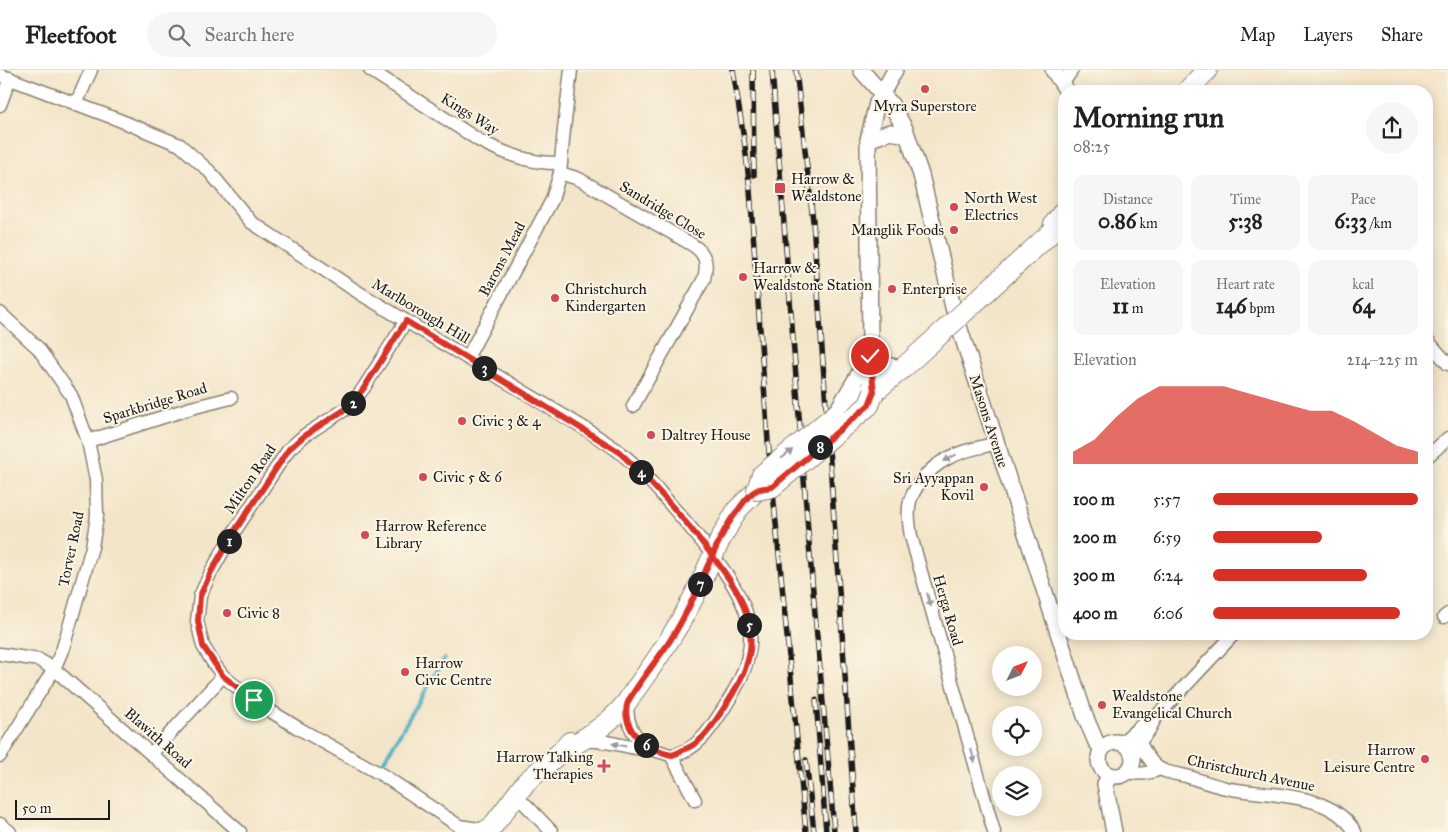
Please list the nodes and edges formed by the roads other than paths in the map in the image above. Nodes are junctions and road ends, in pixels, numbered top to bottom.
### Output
1 (91, 70) edge
2 (370, 70) edge
3 (571, 70) edge
4 (861, 70) edge
5 (895, 70) edge
6 (1053, 70) edge
7 (1072, 70) edge
8 (1207, 70) edge
9 (5, 76) edge
10 (1064, 85) edge
11 (1066, 85) edge
12 (1193, 85) edge
13 (882, 92) junction
14 (76, 104) junction
15 (0, 105) edge
16 (907, 135) junction
17 (868, 140) junction
18 (561, 168) junction
19 (1058, 223) edge
20 (0, 313) edge
21 (406, 321) junction
22 (1433, 346) edge
23 (870, 355) junction
24 (467, 358) junction
25 (1448, 364) edge
26 (902, 368) junction
27 (874, 392) junction
28 (231, 398) dead end
29 (633, 406) dead end
30 (835, 415) junction
31 (1448, 438) edge
32 (88, 440) junction
33 (997, 443) junction
34 (1433, 452) edge
35 (757, 490) junction
36 (1058, 632) edge
37 (1061, 640) edge
38 (1227, 640) edge
39 (0, 654) edge
40 (54, 669) junction
41 (223, 676) junction
42 (629, 699) junction
43 (1156, 717) junction
44 (582, 741) junction
45 (1131, 745) junction
46 (1102, 748) junction
47 (656, 750) junction
48 (562, 751) junction
49 (152, 753) junction
50 (671, 755) junction
51 (0, 756) edge
52 (1160, 769) junction
53 (1127, 772) junction
54 (1110, 775) junction
55 (514, 796) junction
56 (695, 800) dead end
57 (0, 824) edge
58 (460, 829) edge
59 (489, 830) edge
60 (10, 832) edge
61 (240, 832) edge
62 (552, 832) edge
63 (994, 832) edge
64 (1114, 832) edge
65 (1355, 832) edge

1 - 14 street
2 - 18 street, Kings Way
3 - 18 street, Barons Mead
4 - 13 street, Masons Avenue
5 - 13 street
6 - 10 street
7 - 11 street
8 - 12 main road
9 - 14 street, Marlborough Hill
9 - 15 street
13 - 16 street, Masons Avenue
13 - 17 street
14 - 21 street, Marlborough Hill
16 - 17 street
16 - 33 street, Masons Avenue
17 - 23 street
18 - 24 street, Barons Mead
18 - 29 street, Sandridge Close
19 - 26 main road, bridge
20 - 32 street, Torver Road
21 - 24 street, Marlborough Hill
21 - 41 street, Milton Road
22 - 25 street
23 - 26 street
23 - 27 main road
23 - 30 street
24 - 50 street, Marlborough Hill
26 - 27 main road
27 - 30 main road
27 - 35 main road, bridge
28 - 32 street, Sparkbridge Road
35 -> 30 main road, bridge
31 - 34 street
32 - 40 street, Torver Road
33 - 36 street, Masons Avenue
33 -> 63 street, Herga Road
35 - 42 main road, bridge
37 - 46 street, Masons Avenue
38 - 43 street
39 - 40 street, Blawith Road
40 - 49 street, Blawith Road
40 - 51 street, Torver Road
41 - 49 street
41 - 58 street, Milton Road
42 - 44 main road
42 - 47 street
42 - 48 main road
43 - 45 street
43 - 45 street
47 -> 44 street
44 - 48 main road
45 - 46 street
45 - 52 street
45 - 53 street
46 - 54 street
47 - 50 street
48 - 55 main road
49 - 61 street, Blawith Road
50 - 56 street
52 - 53 street, Christchurch Avenue
52 - 65 street, Christchurch Avenue
53 - 54 street
54 - 64 street
55 - 59 main road
55 - 62 street
57 - 60 street
58 - 59 street, Milton Road

